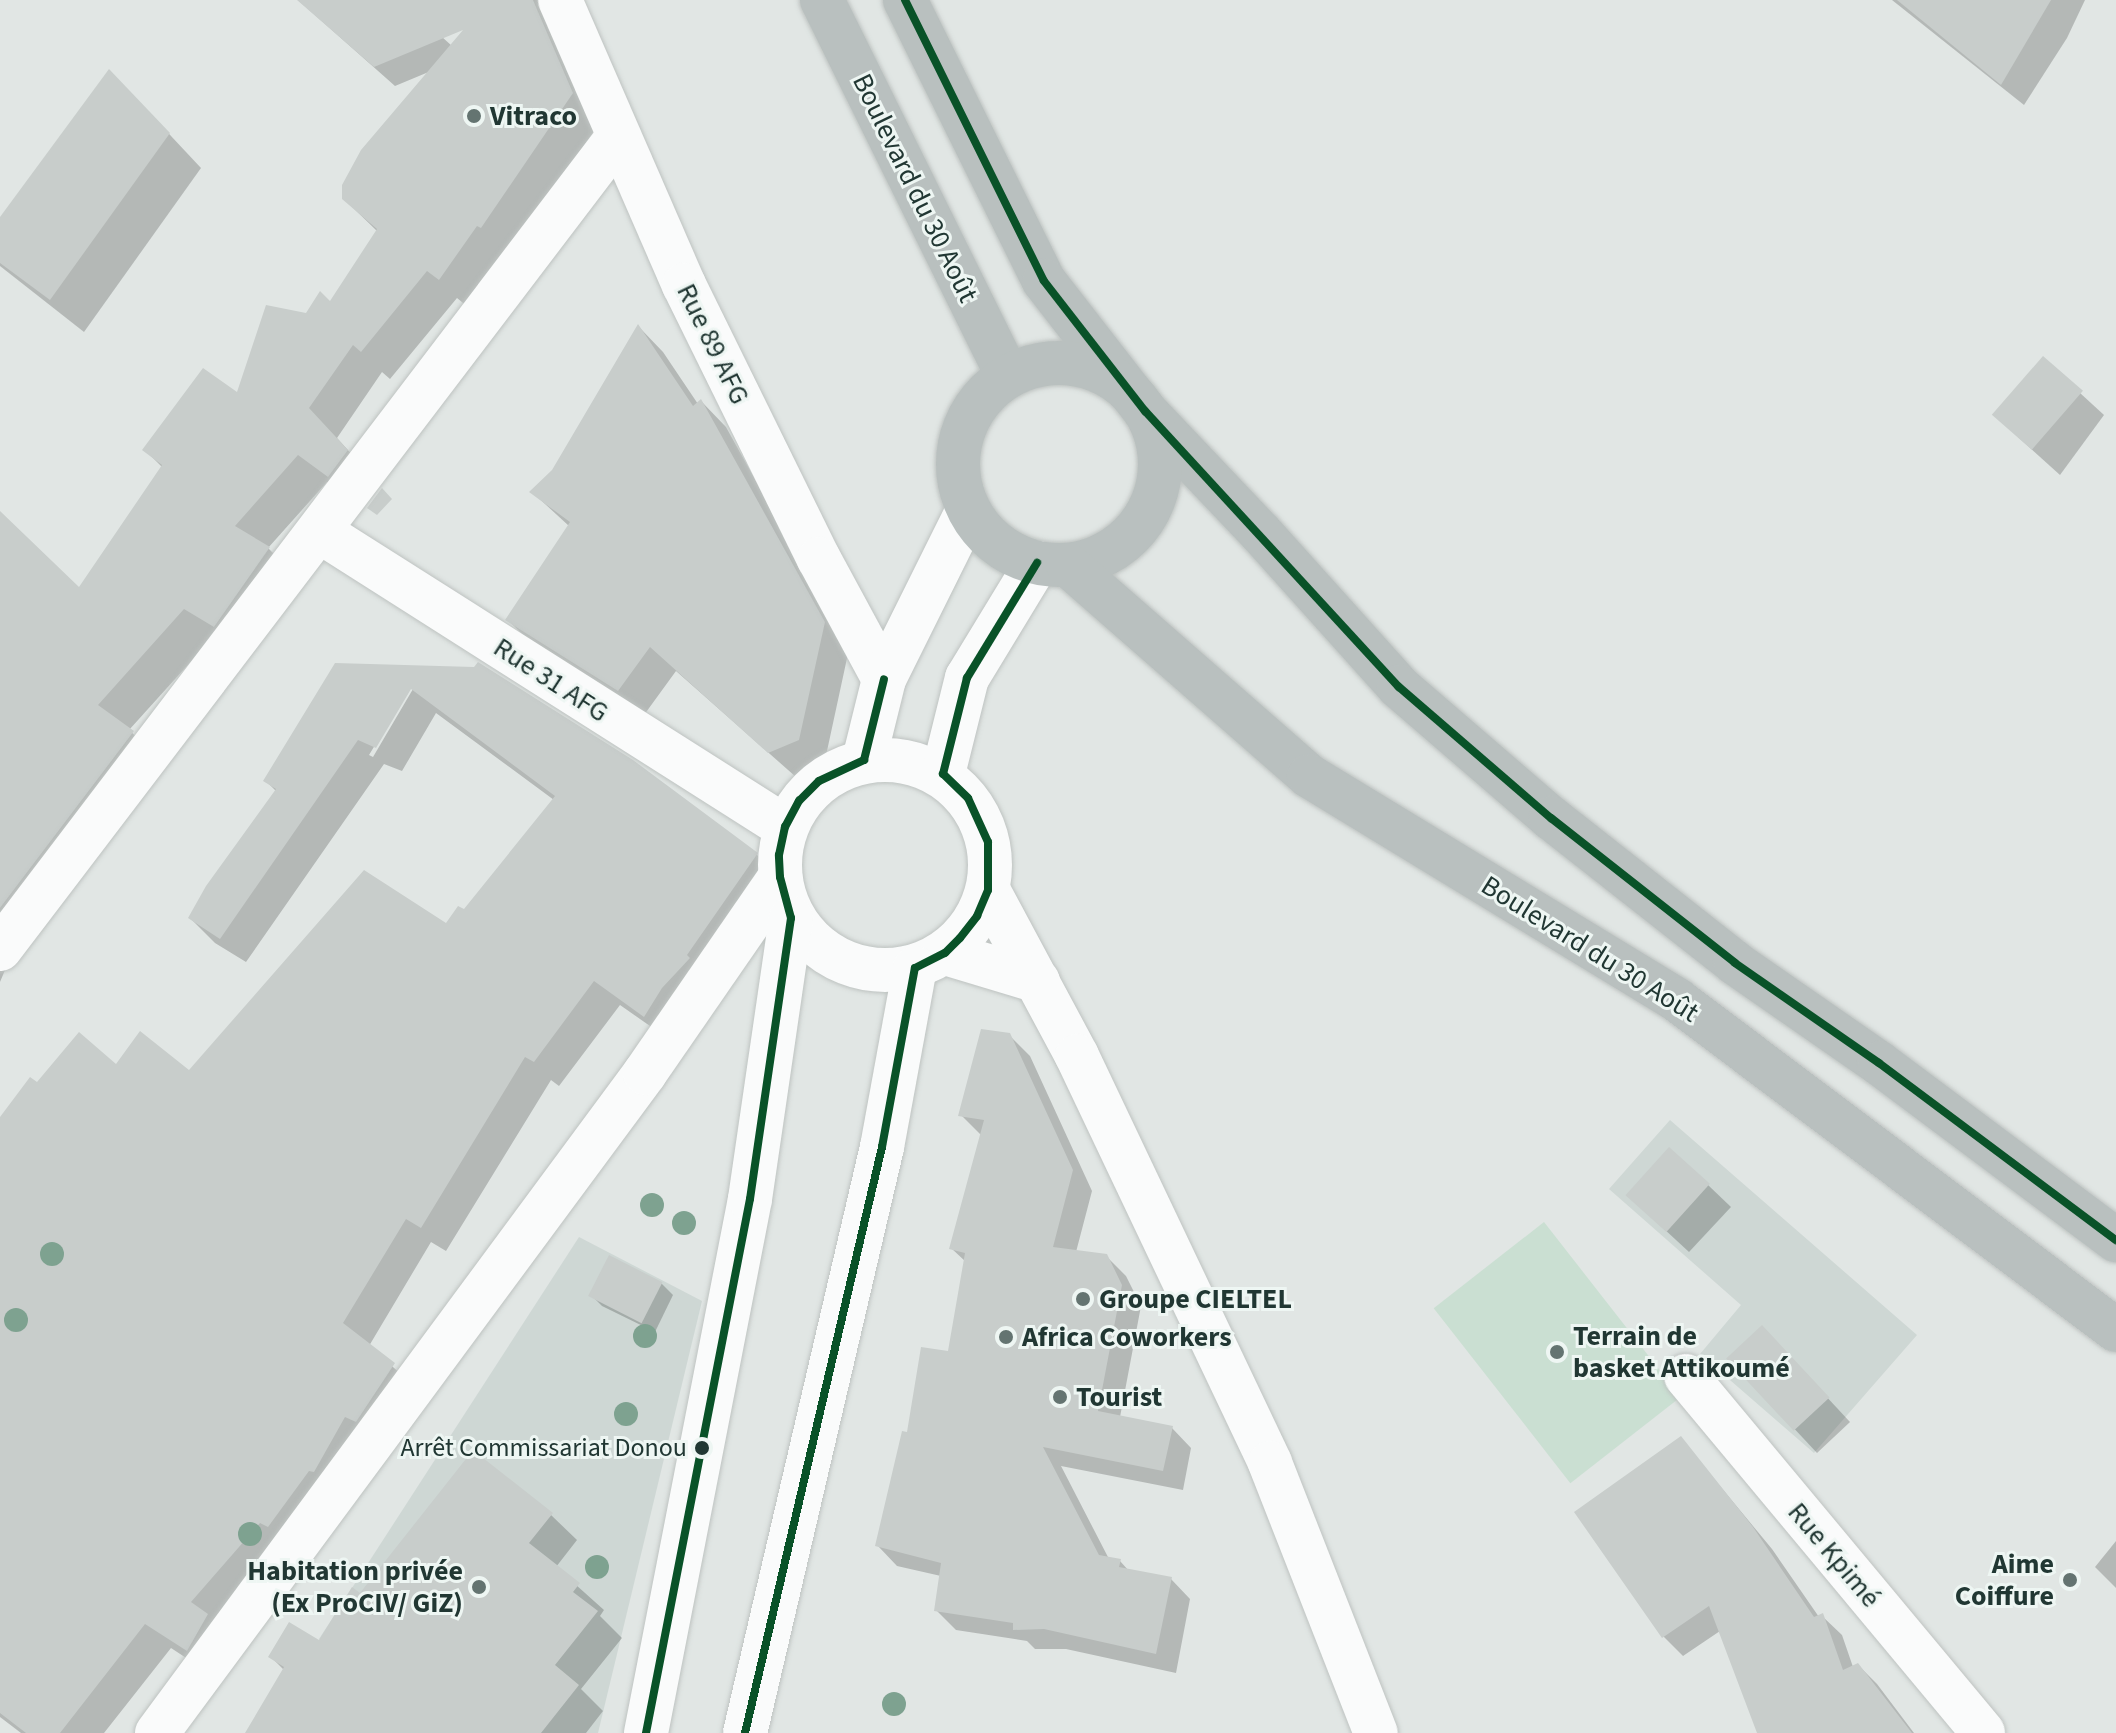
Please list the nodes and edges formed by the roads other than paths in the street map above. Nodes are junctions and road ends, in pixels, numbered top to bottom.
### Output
1 (560, 0) edge
2 (822, 0) edge
3 (905, 0) edge
4 (618, 137) junction
5 (1007, 375) junction
6 (1145, 411) junction
7 (968, 510) junction
8 (319, 531) junction
9 (1052, 564) junction
10 (884, 679) junction
11 (864, 760) junction
12 (943, 774) junction
13 (785, 827) junction
14 (780, 877) junction
15 (988, 890) junction
16 (791, 918) junction
17 (0, 949) edge
18 (930, 960) junction
19 (1038, 981) junction
20 (2116, 1240) edge
21 (2116, 1330) edge
22 (1686, 1376) dead end
23 (157, 1733) edge
24 (646, 1733) edge
25 (745, 1733) edge
26 (1376, 1733) edge
27 (1983, 1733) edge

1 - 4 street, Rue 89 AFG
2 - 5 highway, Boulevard du 30 Août
3 - 6 highway
4 - 8 street
4 - 10 street, Rue 89 AFG
5 - 6 highway
5 - 7 highway
6 - 9 highway
6 - 20 highway
7 - 9 highway
7 - 10 street
8 - 13 street, Rue 31 AFG
8 - 17 street
9 - 12 street
9 - 21 highway, Boulevard du 30 Août
10 - 11 street
11 - 12 street
11 - 13 street
12 - 15 street
13 - 14 street
14 - 16 street
14 - 23 street
15 - 18 street
15 - 19 street
16 - 18 street
16 - 24 street
18 - 19 street
18 - 25 street
19 - 26 street
22 - 27 street, Rue Kpimé

